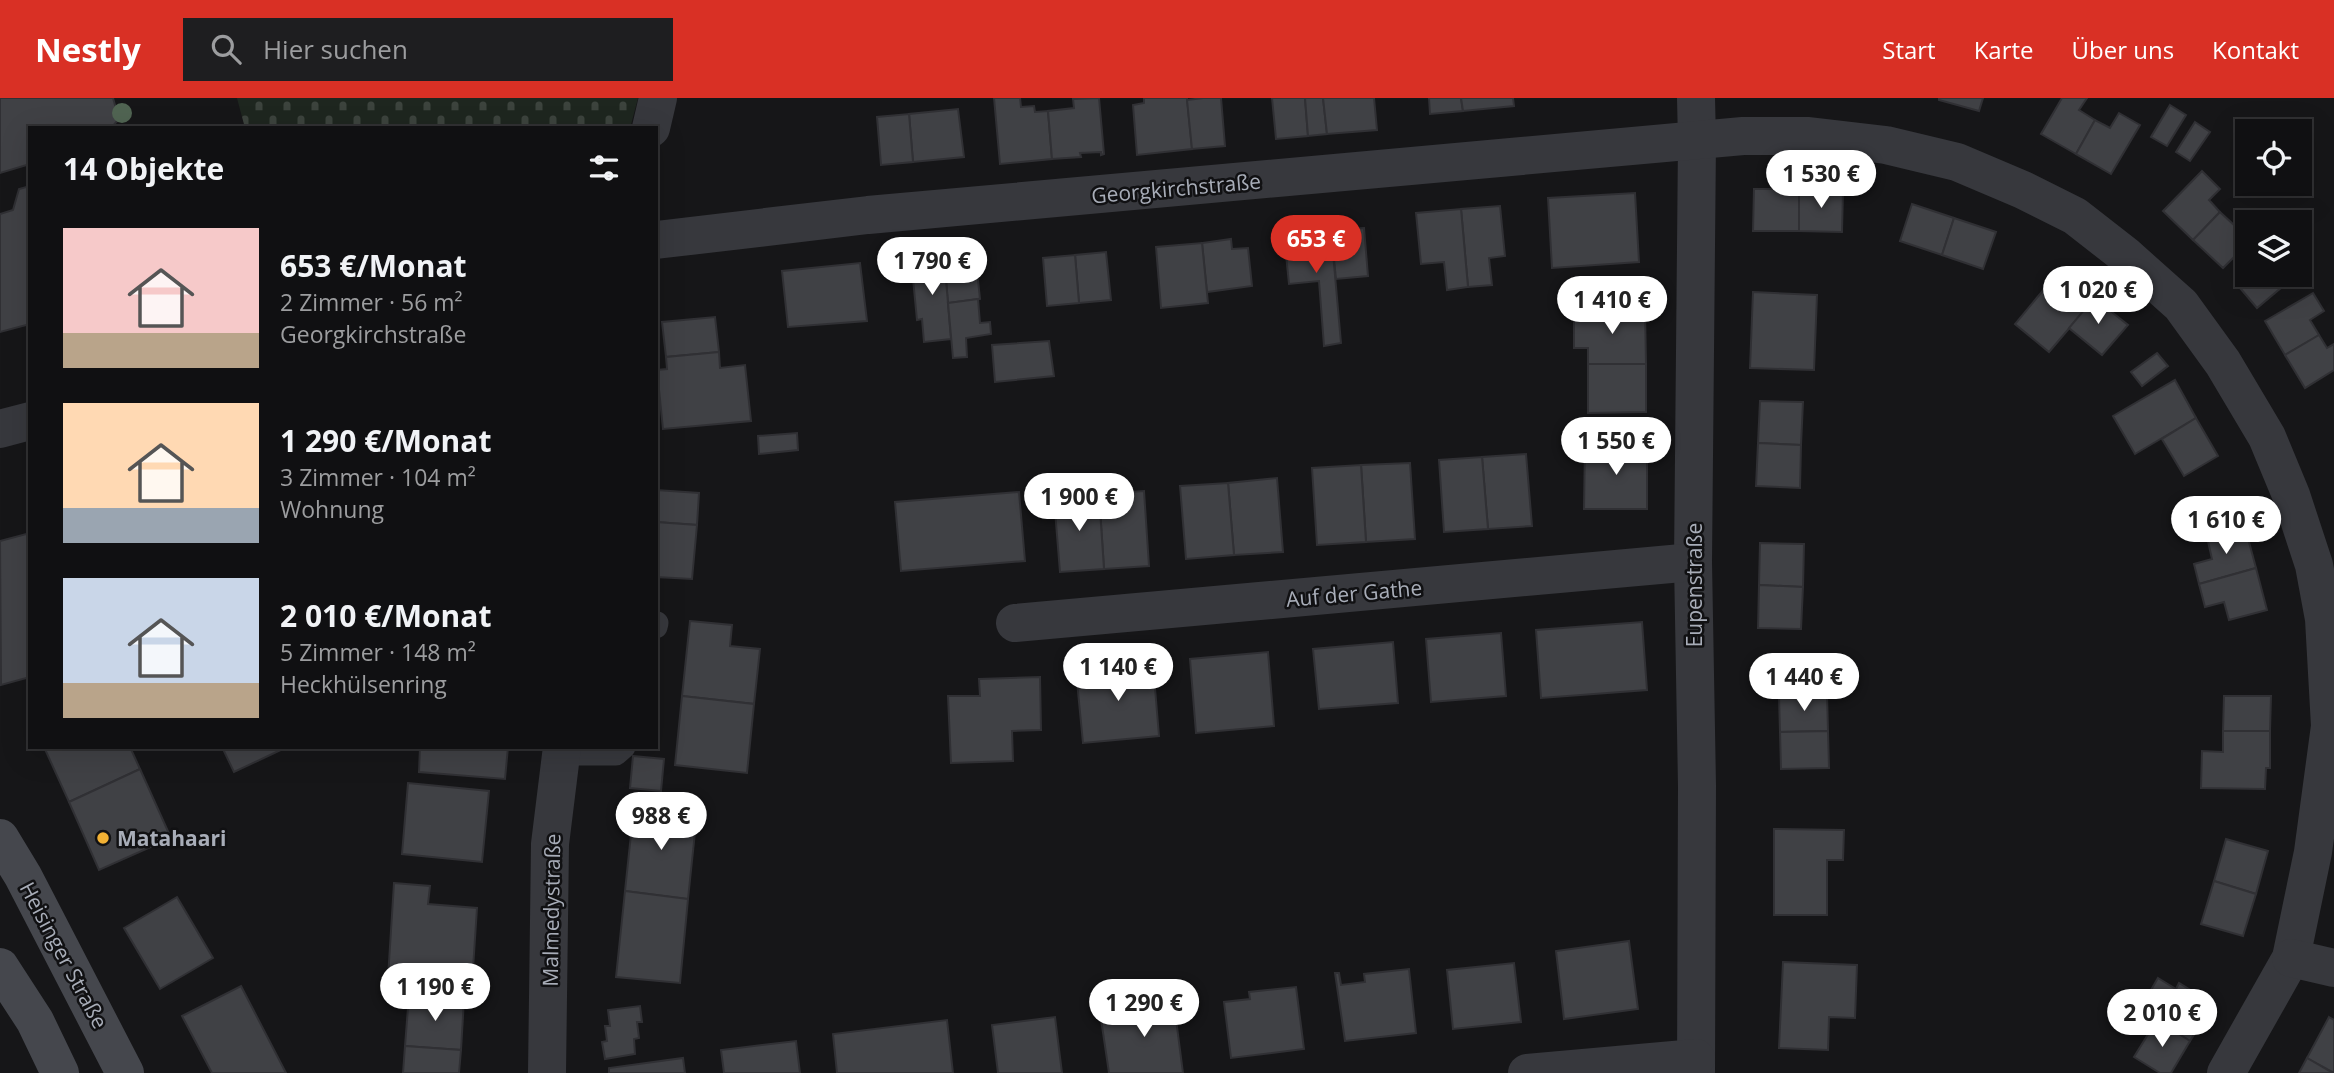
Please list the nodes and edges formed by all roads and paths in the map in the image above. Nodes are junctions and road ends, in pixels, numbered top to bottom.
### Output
1 (659, 98) edge
2 (1696, 98) edge
3 (652, 126) edge
4 (1697, 141) junction
5 (658, 240) edge
6 (28, 422) edge
7 (0, 429) edge
8 (1693, 562) junction
9 (1015, 623) dead end
10 (622, 749) edge
11 (562, 750) edge
12 (0, 838) edge
13 (2291, 958) junction
14 (0, 967) edge
15 (2334, 968) edge
16 (1696, 1065) edge
17 (60, 1073) edge
18 (125, 1073) edge
19 (547, 1073) edge
20 (1527, 1073) edge
21 (2226, 1073) edge

1 - 3 street
2 - 4 street, Eupenstraße
4 - 5 street, Georgkirchstraße
4 - 8 street, Eupenstraße
4 - 13 street, Georgkirchstraße
6 - 7 street
8 - 9 street, Auf der Gathe
8 - 16 street, Eupenstraße
10 - 11 lane
11 - 19 street, Malmedystraße
12 - 18 main road, Heisinger Straße
13 - 15 street
13 - 21 street, Georgkirchstraße
14 - 17 main road
16 - 20 street

